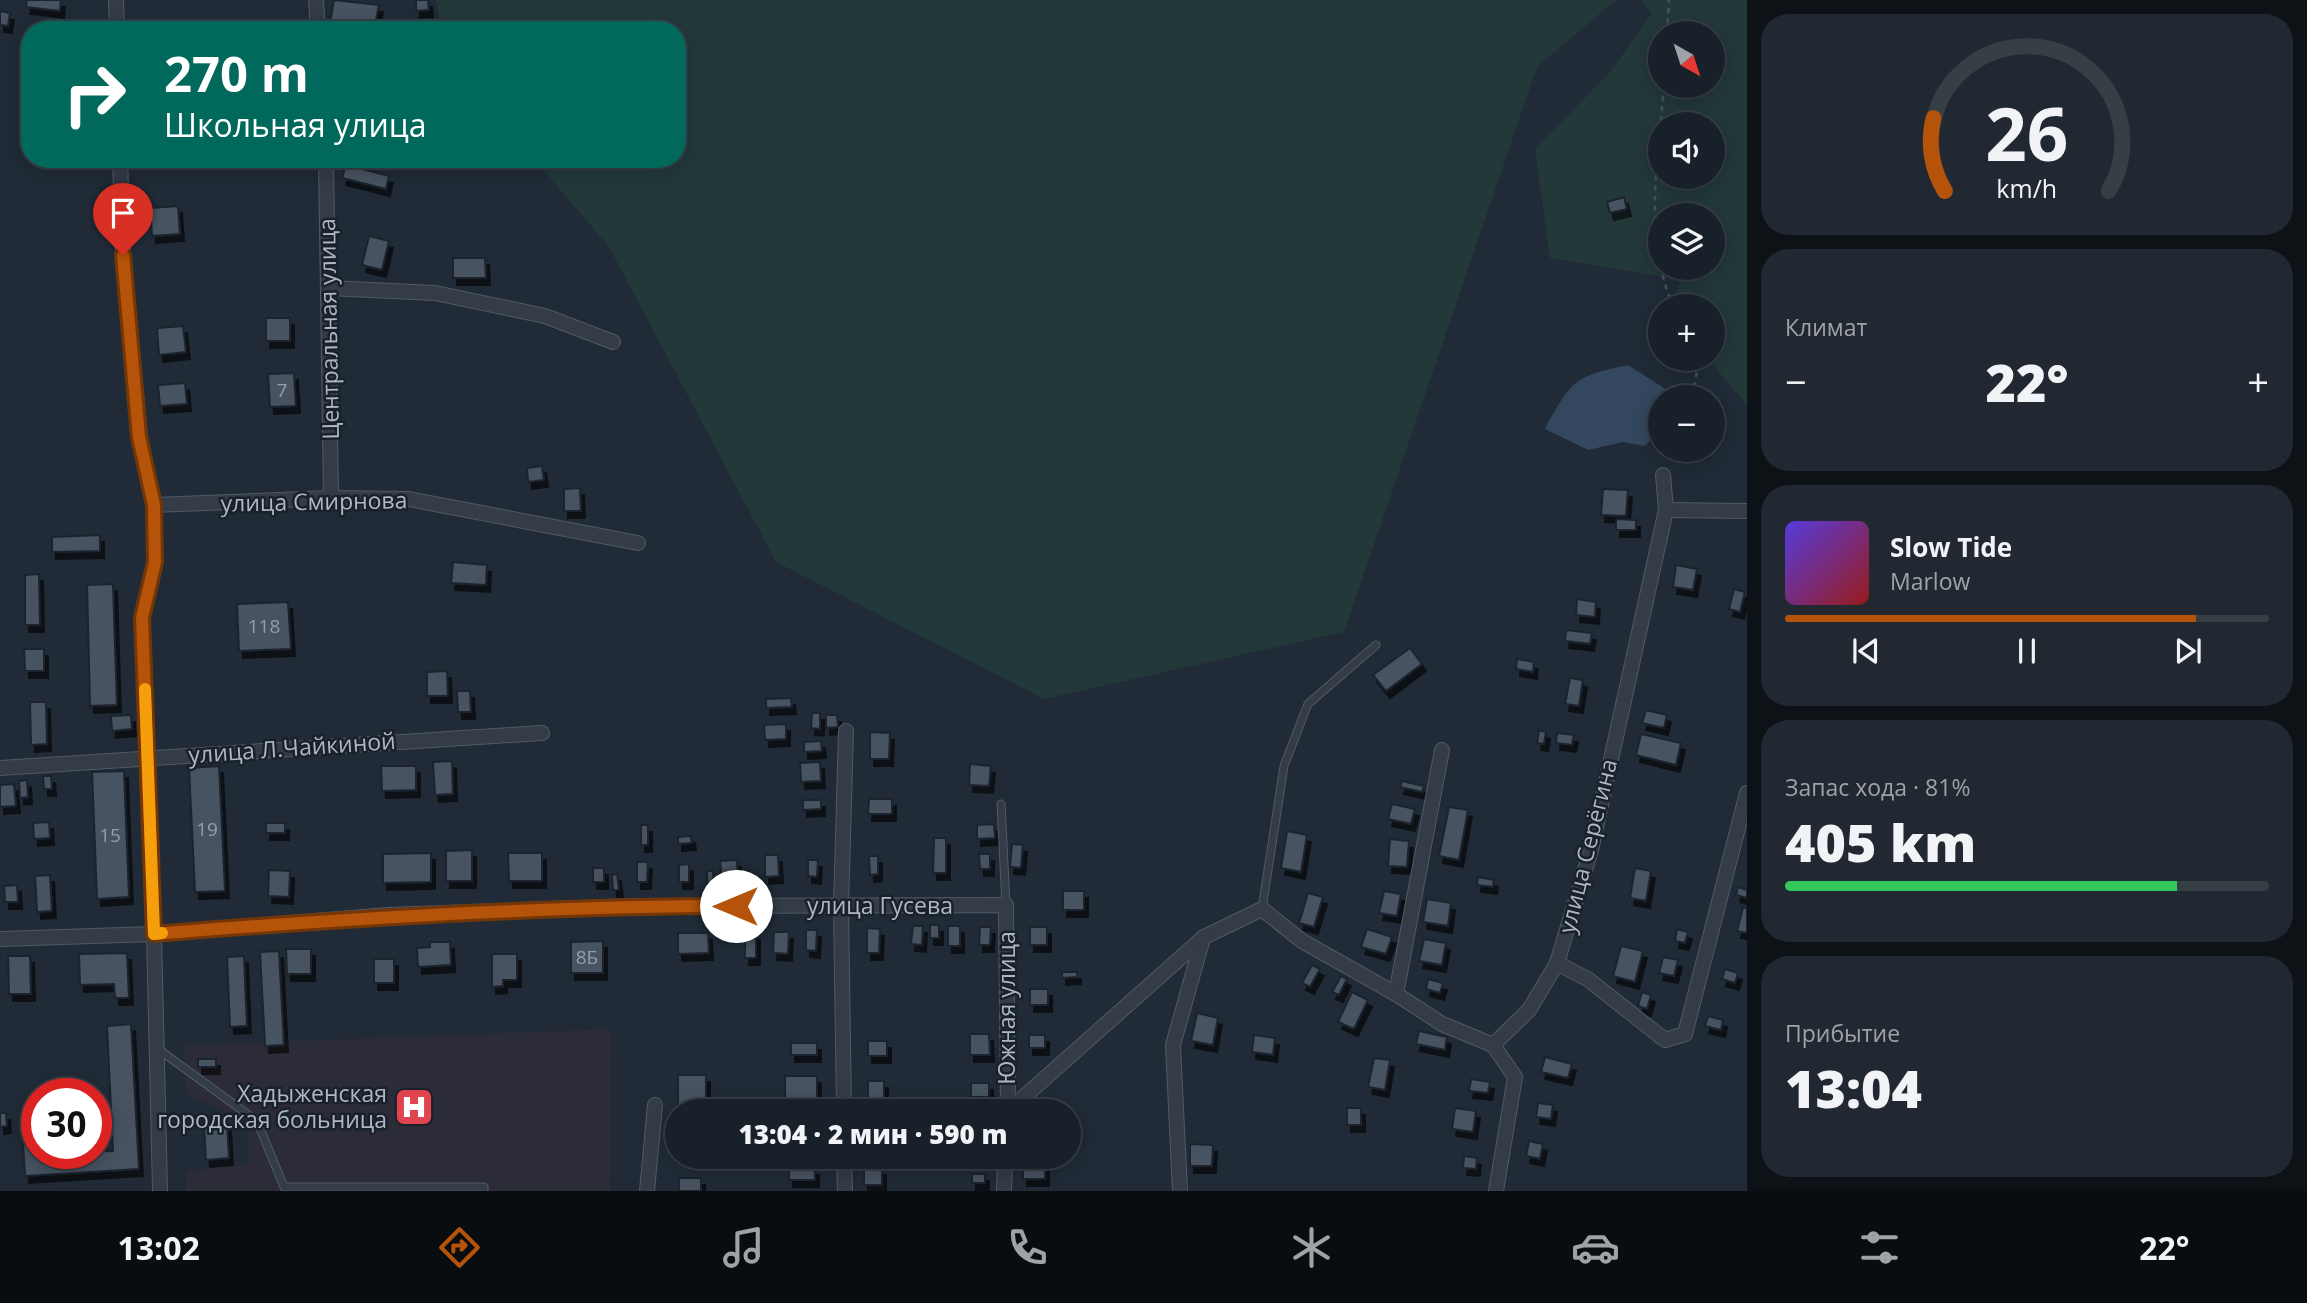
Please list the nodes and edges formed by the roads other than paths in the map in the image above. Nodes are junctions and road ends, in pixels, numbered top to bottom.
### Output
1 (116, 0) edge
2 (316, 0) edge
3 (117, 21) edge
4 (317, 21) edge
5 (120, 168) edge
6 (326, 168) edge
7 (329, 288) junction
8 (613, 342) dead end
9 (1663, 475) dead end
10 (331, 498) junction
11 (154, 505) junction
12 (1666, 510) junction
13 (1747, 512) edge
14 (638, 543) dead end
15 (1376, 645) dead end
16 (845, 731) dead end
17 (542, 733) dead end
18 (1442, 750) dead end
19 (148, 758) junction
20 (0, 768) edge
21 (1747, 793) edge
22 (1001, 804) dead end
23 (1006, 905) junction
24 (841, 906) junction
25 (1262, 909) junction
26 (154, 934) junction
27 (1204, 937) junction
28 (0, 939) edge
29 (1557, 962) junction
30 (1396, 994) junction
31 (1493, 1045) junction
32 (157, 1048) junction
33 (844, 1099) edge
34 (1008, 1099) edge
35 (1022, 1099) edge
36 (655, 1105) dead end
37 (844, 1169) edge
38 (1005, 1169) edge
39 (160, 1191) edge
40 (484, 1191) edge
41 (647, 1191) edge
42 (845, 1191) edge
43 (1004, 1191) edge
44 (1180, 1191) edge
45 (1496, 1191) edge

1 - 3 street
2 - 4 street
5 - 11 street
6 - 7 street, Центральная улица
7 - 8 street
7 - 10 street, Центральная улица
9 - 12 street, улица Серёгина
10 - 11 street, улица Смирнова
10 - 14 street, улица Смирнова
11 - 19 street
12 - 13 street
12 - 29 street, улица Серёгина
15 - 25 lane
16 - 24 street
17 - 19 street, улица Л.Чайкиной
18 - 30 street
19 - 20 street, улица Л.Чайкиной
19 - 26 street
21 - 29 street
22 - 23 lane
23 - 24 street, улица Гусева
23 - 34 street, Южная улица
24 - 26 street, улица Гусева
24 - 33 street
25 - 27 street
25 - 30 street
26 - 28 street, улица Гусева
26 - 32 street
27 - 35 street
27 - 44 street
29 - 31 street, улица Серёгина
30 - 31 street
31 - 45 street
32 - 39 street
32 - 40 lane
36 - 41 street
37 - 42 street
38 - 43 street

